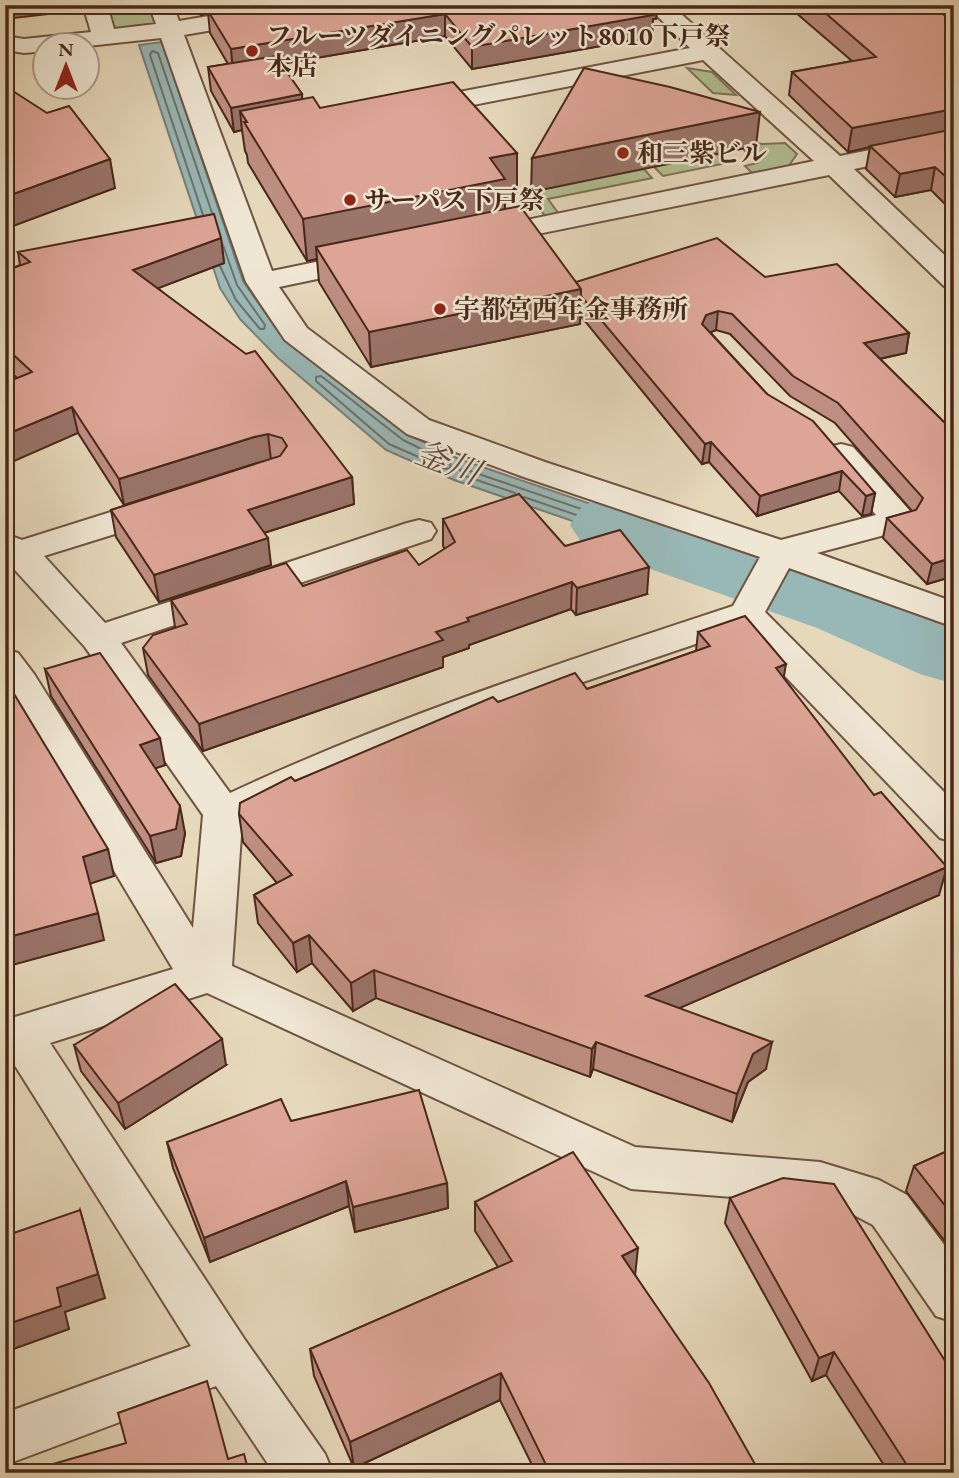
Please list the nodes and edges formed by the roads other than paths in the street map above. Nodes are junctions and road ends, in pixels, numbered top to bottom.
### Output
1 (95, 5) edge
2 (316, 5) edge
3 (657, 5) edge
4 (163, 22) edge
5 (110, 36) junction
6 (5, 43) edge
7 (710, 51) junction
8 (387, 114) edge
9 (954, 141) edge
10 (835, 166) junction
11 (453, 243) edge
12 (398, 254) edge
13 (954, 280) edge
14 (261, 282) junction
15 (822, 432) edge
16 (191, 498) edge
17 (419, 531) dead end
18 (13, 549) edge
19 (780, 552) junction
20 (746, 614) junction
21 (954, 615) edge
22 (98, 638) junction
23 (5, 662) edge
24 (223, 813) junction
25 (954, 827) edge
26 (210, 975) junction
27 (12, 1037) edge
28 (954, 1299) edge
29 (227, 1357) junction
30 (5, 1439) edge
31 (306, 1473) edge

1 - 5 street
2 - 4 street
3 - 7 street
4 - 5 street
4 - 14 street
5 - 6 street
7 - 8 street
7 - 10 street
9 - 10 street
10 - 11 street
10 - 13 street
12 - 14 street
14 - 19 street
15 - 19 street
16 - 18 street
17 - 22 street
18 - 22 street
19 - 20 street
19 - 21 street
20 - 24 street
20 - 25 street
22 - 24 street
23 - 26 street
24 - 26 street
26 - 27 street
26 - 28 street
27 - 29 street
29 - 30 street
29 - 31 street

